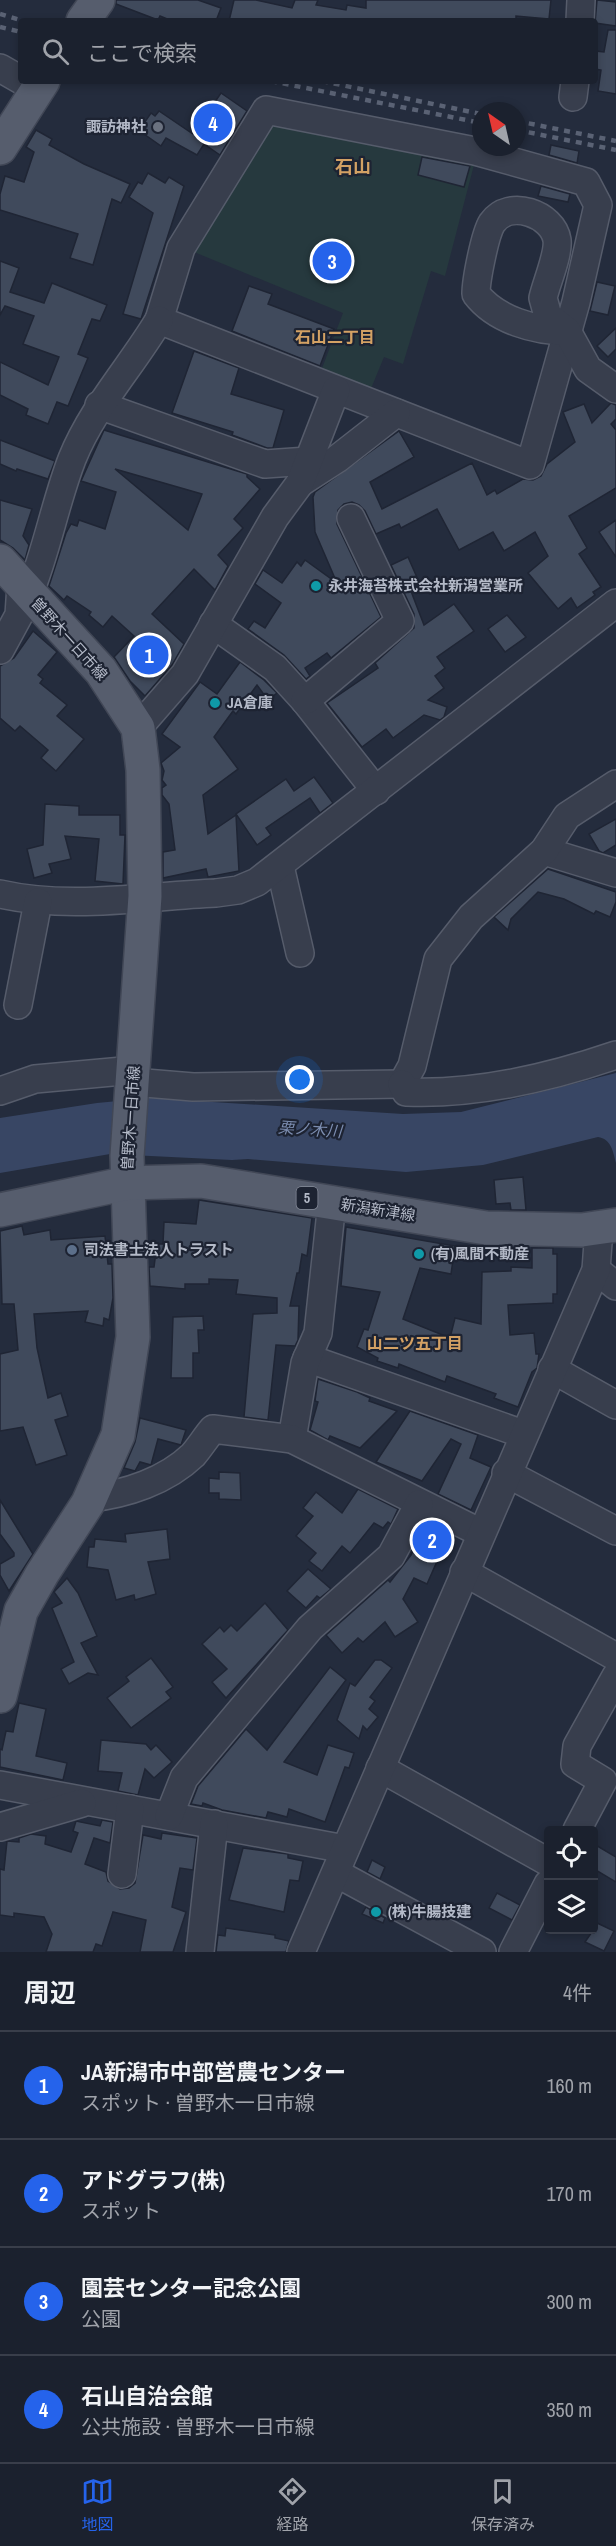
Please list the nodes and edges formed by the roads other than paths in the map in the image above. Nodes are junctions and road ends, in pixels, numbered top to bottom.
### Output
1 (98, 0) edge
2 (581, 0) edge
3 (85, 18) edge
4 (580, 18) edge
5 (0, 68) edge
6 (18, 77) edge
7 (31, 84) edge
8 (0, 148) edge
9 (543, 298) junction
10 (511, 318) junction
11 (159, 320) junction
12 (567, 331) junction
13 (616, 389) edge
14 (336, 390) junction
15 (99, 405) junction
16 (396, 413) junction
17 (304, 472) junction
18 (351, 518) dead end
19 (16, 580) edge
20 (616, 603) edge
21 (213, 624) junction
22 (0, 650) edge
23 (305, 701) junction
24 (138, 728) junction
25 (616, 784) edge
26 (376, 791) junction
27 (544, 851) junction
28 (280, 866) junction
29 (616, 873) edge
30 (0, 894) edge
31 (145, 896) junction
32 (38, 902) junction
33 (300, 953) dead end
34 (18, 1005) dead end
35 (616, 1055) edge
36 (133, 1082) junction
37 (402, 1084) junction
38 (0, 1091) edge
39 (128, 1169) junction
40 (333, 1202) junction
41 (0, 1210) edge
42 (607, 1227) edge
43 (606, 1278) edge
44 (307, 1358) junction
45 (552, 1369) junction
46 (616, 1405) edge
47 (523, 1434) junction
48 (292, 1439) junction
49 (506, 1473) junction
50 (90, 1498) junction
51 (419, 1504) junction
52 (616, 1531) edge
53 (481, 1533) junction
54 (464, 1572) junction
55 (7, 1645) edge
56 (616, 1657) edge
57 (616, 1676) edge
58 (0, 1696) edge
59 (381, 1768) junction
60 (0, 1785) edge
61 (88, 1801) junction
62 (130, 1809) junction
63 (169, 1816) junction
64 (214, 1824) junction
65 (579, 1826) edge
66 (0, 1827) edge
67 (544, 1859) edge
68 (340, 1861) junction
69 (122, 1874) dead end
70 (544, 1893) edge
71 (200, 1952) edge
72 (301, 1952) edge
73 (482, 1952) edge
74 (513, 1952) edge

1 - 3 main road
2 - 4 street
5 - 6 street
7 - 8 main road
9 - 10 street
9 - 10 street
9 - 12 street
10 - 12 street
11 - 12 street
11 - 14 street
11 - 15 street
12 - 13 street
12 - 16 street
14 - 16 street
14 - 17 street
15 - 17 street
15 - 19 street
16 - 17 street
17 - 21 street
18 - 23 street
19 - 22 street
19 - 24 main road, 曽野木一日市線
20 - 26 street
21 - 23 street
21 - 24 street
23 - 26 street
24 - 31 main road, 曽野木一日市線
25 - 27 street
26 - 28 street
27 - 29 street
27 - 37 street
28 - 31 street
28 - 33 street
30 - 32 street
31 - 32 street
31 - 36 main road, 曽野木一日市線
32 - 34 street
35 - 37 street
36 - 37 street
36 - 38 street
36 - 39 main road, 曽野木一日市線
39 - 40 main road, 新潟新津線 / 5
39 - 41 main road, 新潟新津線 / 5
39 - 50 main road, 曽野木一日市線
40 - 42 main road, 新潟新津線 / 5
40 - 44 street
42 - 43 street
43 - 45 street
44 - 47 street
44 - 48 street
45 - 46 street
45 - 47 street
47 - 49 street
48 - 50 street
48 - 51 street
49 - 52 street
49 - 53 street
50 - 55 main road, 曽野木一日市線
51 - 53 street
51 - 63 street
53 - 54 street
54 - 56 street
54 - 59 street
55 - 58 main road, 曽野木一日市線
57 - 65 street
59 - 67 street
59 - 68 street
60 - 61 street
61 - 62 street
61 - 66 street
62 - 63 street
62 - 69 street
63 - 64 street
64 - 68 street
64 - 71 street
68 - 72 street
68 - 73 street
70 - 74 street

